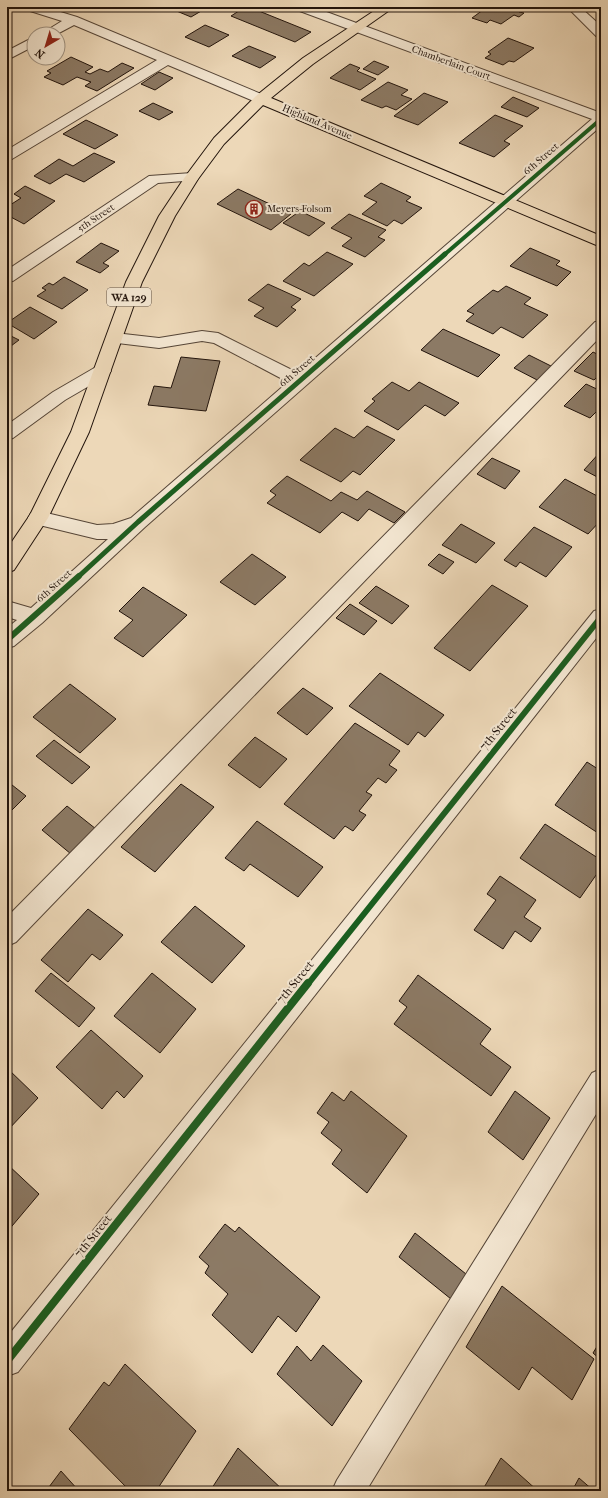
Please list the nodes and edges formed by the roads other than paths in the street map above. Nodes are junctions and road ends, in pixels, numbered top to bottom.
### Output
1 (30, 7) edge
2 (301, 7) edge
3 (388, 7) edge
4 (573, 7) edge
5 (72, 20) junction
6 (61, 26) edge
7 (356, 28) junction
8 (601, 33) edge
9 (26, 45) edge
10 (7, 56) edge
11 (167, 60) junction
12 (261, 99) junction
13 (601, 119) edge
14 (7, 156) edge
15 (192, 177) junction
16 (506, 202) junction
17 (601, 242) edge
18 (7, 277) edge
19 (601, 326) edge
20 (114, 338) junction
21 (102, 371) junction
22 (300, 381) junction
23 (7, 434) edge
24 (38, 518) junction
25 (138, 522) junction
26 (7, 565) edge
27 (7, 610) edge
28 (35, 617) junction
29 (601, 617) edge
30 (7, 640) edge
31 (7, 934) edge
32 (601, 1082) edge
33 (7, 1361) edge
34 (348, 1491) edge

1 - 5 street, Highland Avenue
2 - 7 street, Chamberlain Court
3 - 7 main road, WA 129
4 - 8 street
5 - 6 street
5 - 11 street, Highland Avenue
7 - 12 main road, WA 129
7 - 13 street, Chamberlain Court
9 - 10 street
11 - 12 street, Highland Avenue
11 - 14 street
12 - 15 main road, WA 129
12 - 16 main road, Highland Avenue
13 - 16 street, 6th Street
15 - 18 street, 5th Street
15 - 20 main road, WA 129
16 - 17 main road, Highland Avenue
16 - 22 street, 6th Street
19 - 31 street
20 - 21 main road, WA 129
20 - 22 street
21 - 23 street
21 - 24 main road, WA 129
22 - 25 street, 6th Street
24 - 25 street, 6th Street
24 - 26 main road, WA 129
25 - 28 street, 6th Street
27 - 28 street
28 - 30 street, 6th Street
29 - 33 street, 7th Street
32 - 34 street

